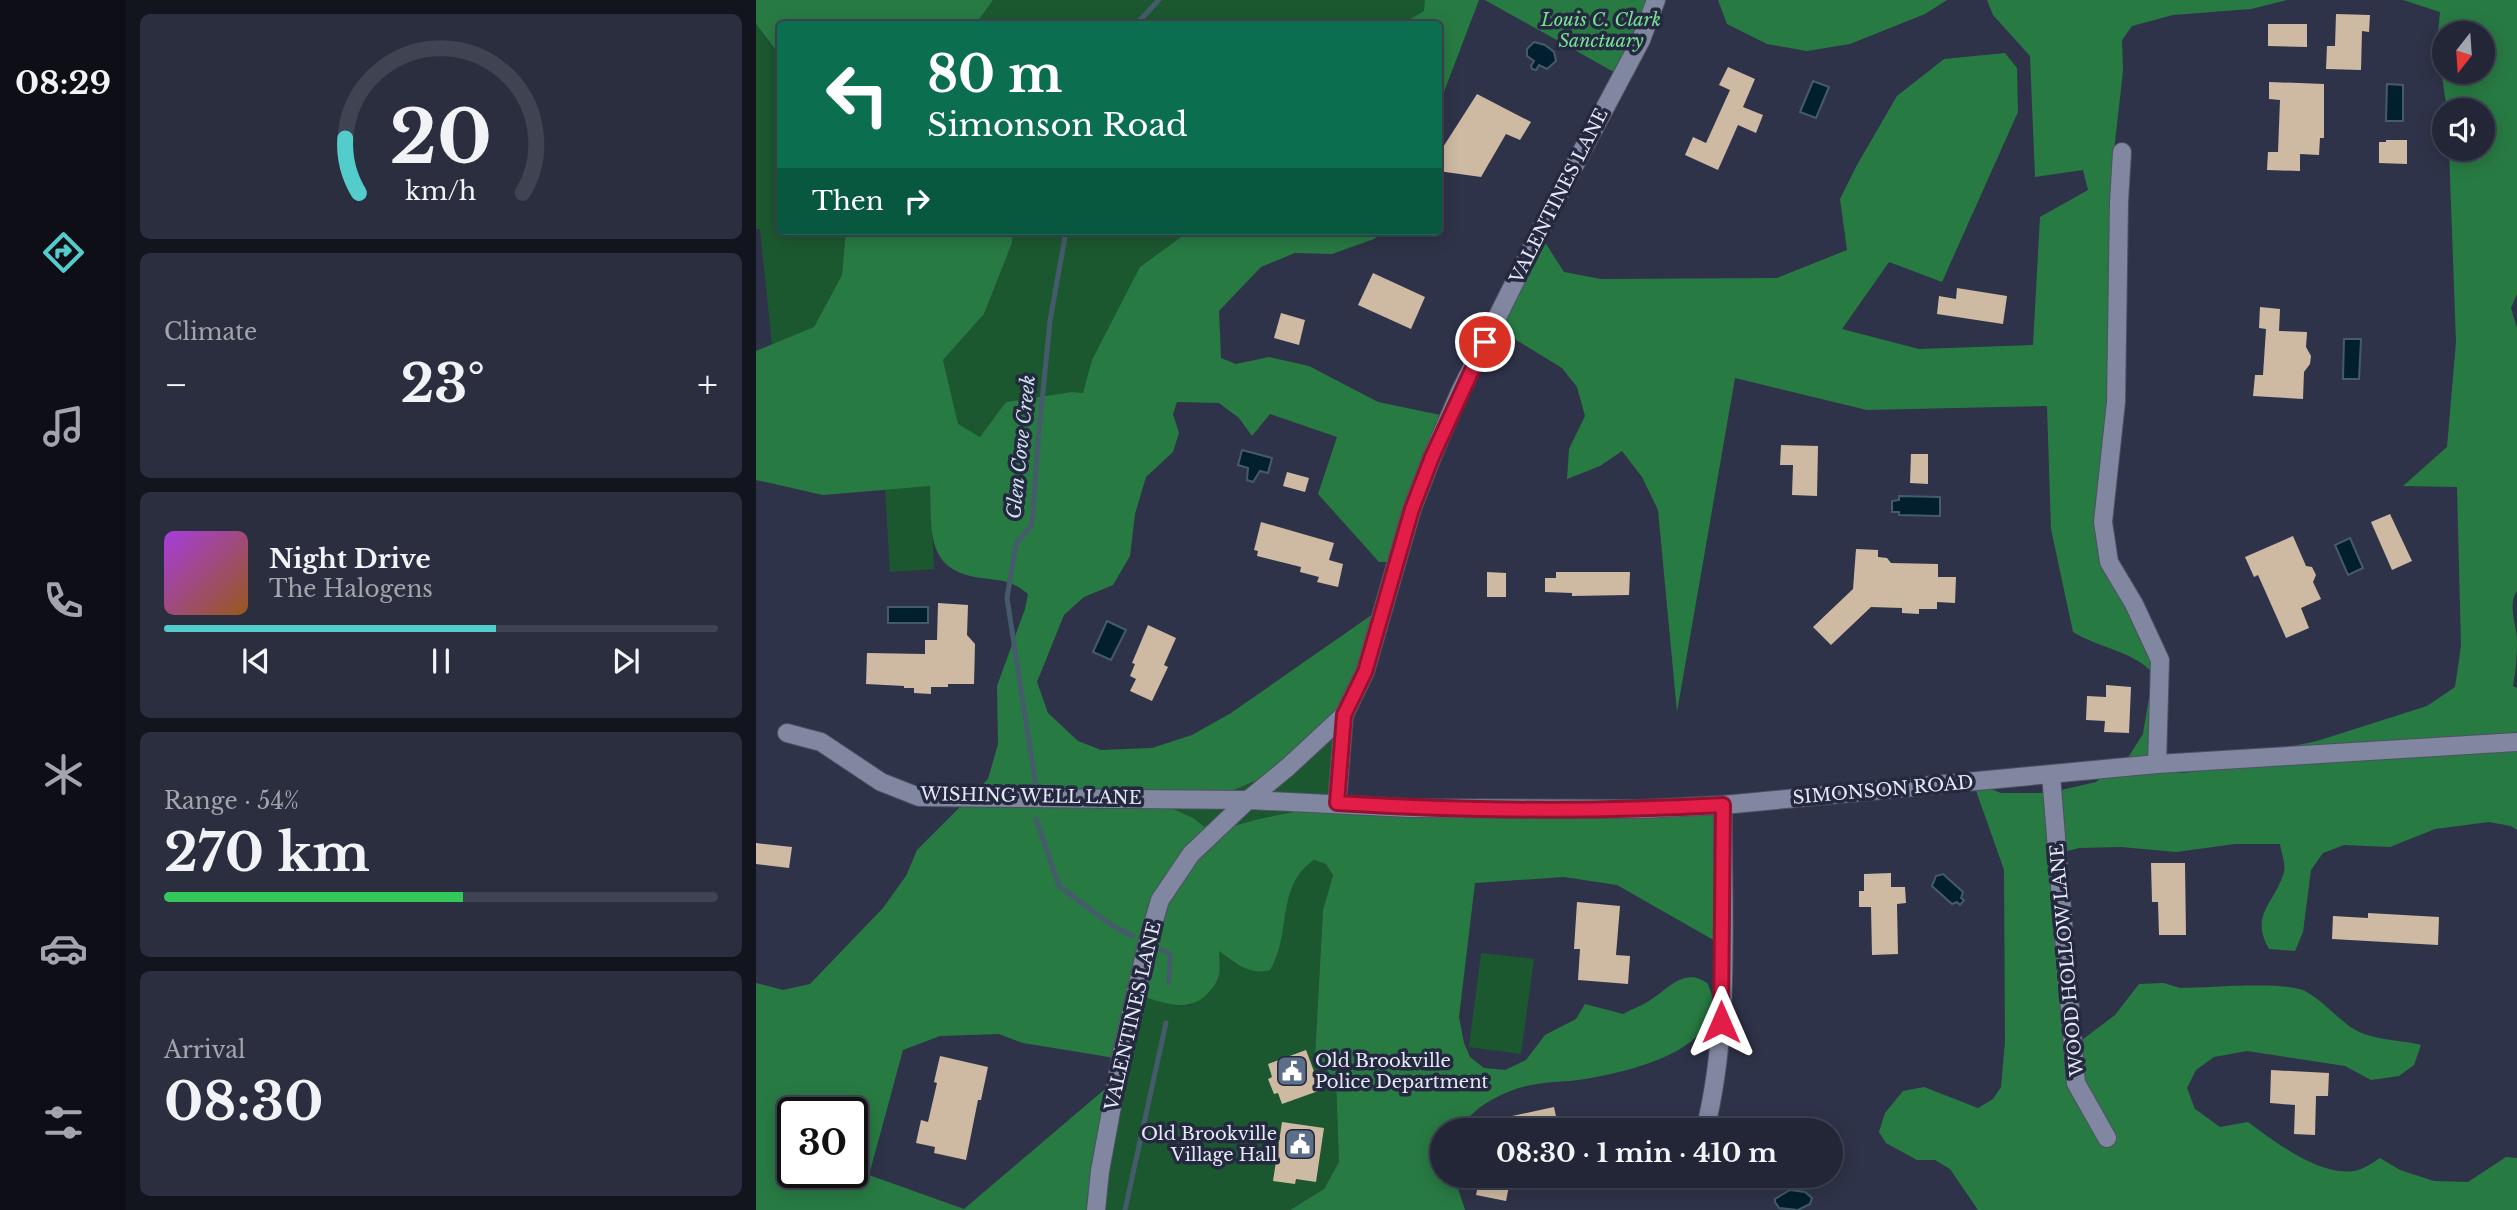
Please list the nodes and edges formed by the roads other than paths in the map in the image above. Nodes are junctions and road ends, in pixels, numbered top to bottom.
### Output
1 (1656, 0) edge
2 (2122, 152) dead end
3 (1344, 715) junction
4 (787, 733) dead end
5 (2517, 742) edge
6 (2157, 764) junction
7 (2051, 775) junction
8 (1248, 800) junction
9 (1337, 803) junction
10 (1723, 805) junction
11 (1708, 1118) edge
12 (2107, 1138) dead end
13 (1096, 1210) edge

1 - 3 street, VALENTINES LANE
2 - 6 street
3 - 8 street, VALENTINES LANE
3 - 9 street
4 - 8 street, WISHING WELL LANE
5 - 6 street, SIMONSON ROAD
6 - 7 street, SIMONSON ROAD
7 - 10 street, SIMONSON ROAD
7 - 12 street, WOOD HOLLOW LANE
8 - 9 street, SIMONSON ROAD
8 - 13 street, VALENTINES LANE
9 - 10 street, SIMONSON ROAD
10 - 11 street

